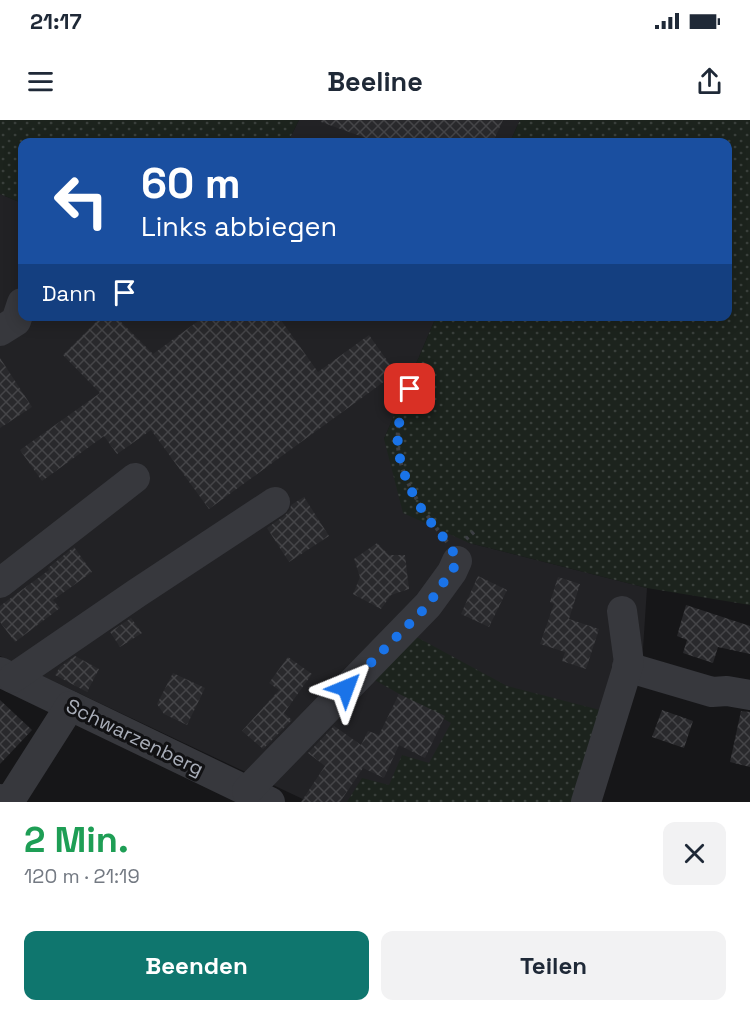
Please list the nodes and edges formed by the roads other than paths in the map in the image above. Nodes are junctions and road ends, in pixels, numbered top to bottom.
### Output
1 (18, 315) edge
2 (0, 331) edge
3 (135, 478) dead end
4 (275, 502) dead end
5 (457, 561) road end
6 (0, 584) edge
7 (622, 611) dead end
8 (627, 667) junction
9 (6, 675) edge
10 (750, 695) edge
11 (70, 706) junction
12 (258, 797) edge
13 (0, 799) edge
14 (586, 802) edge

1 - 2 street
3 - 6 street
4 - 9 street
5 - 12 street
7 - 8 street
8 - 10 street
8 - 14 street
9 - 11 street, Schwarzenberg
11 - 12 street, Schwarzenberg
11 - 13 street

